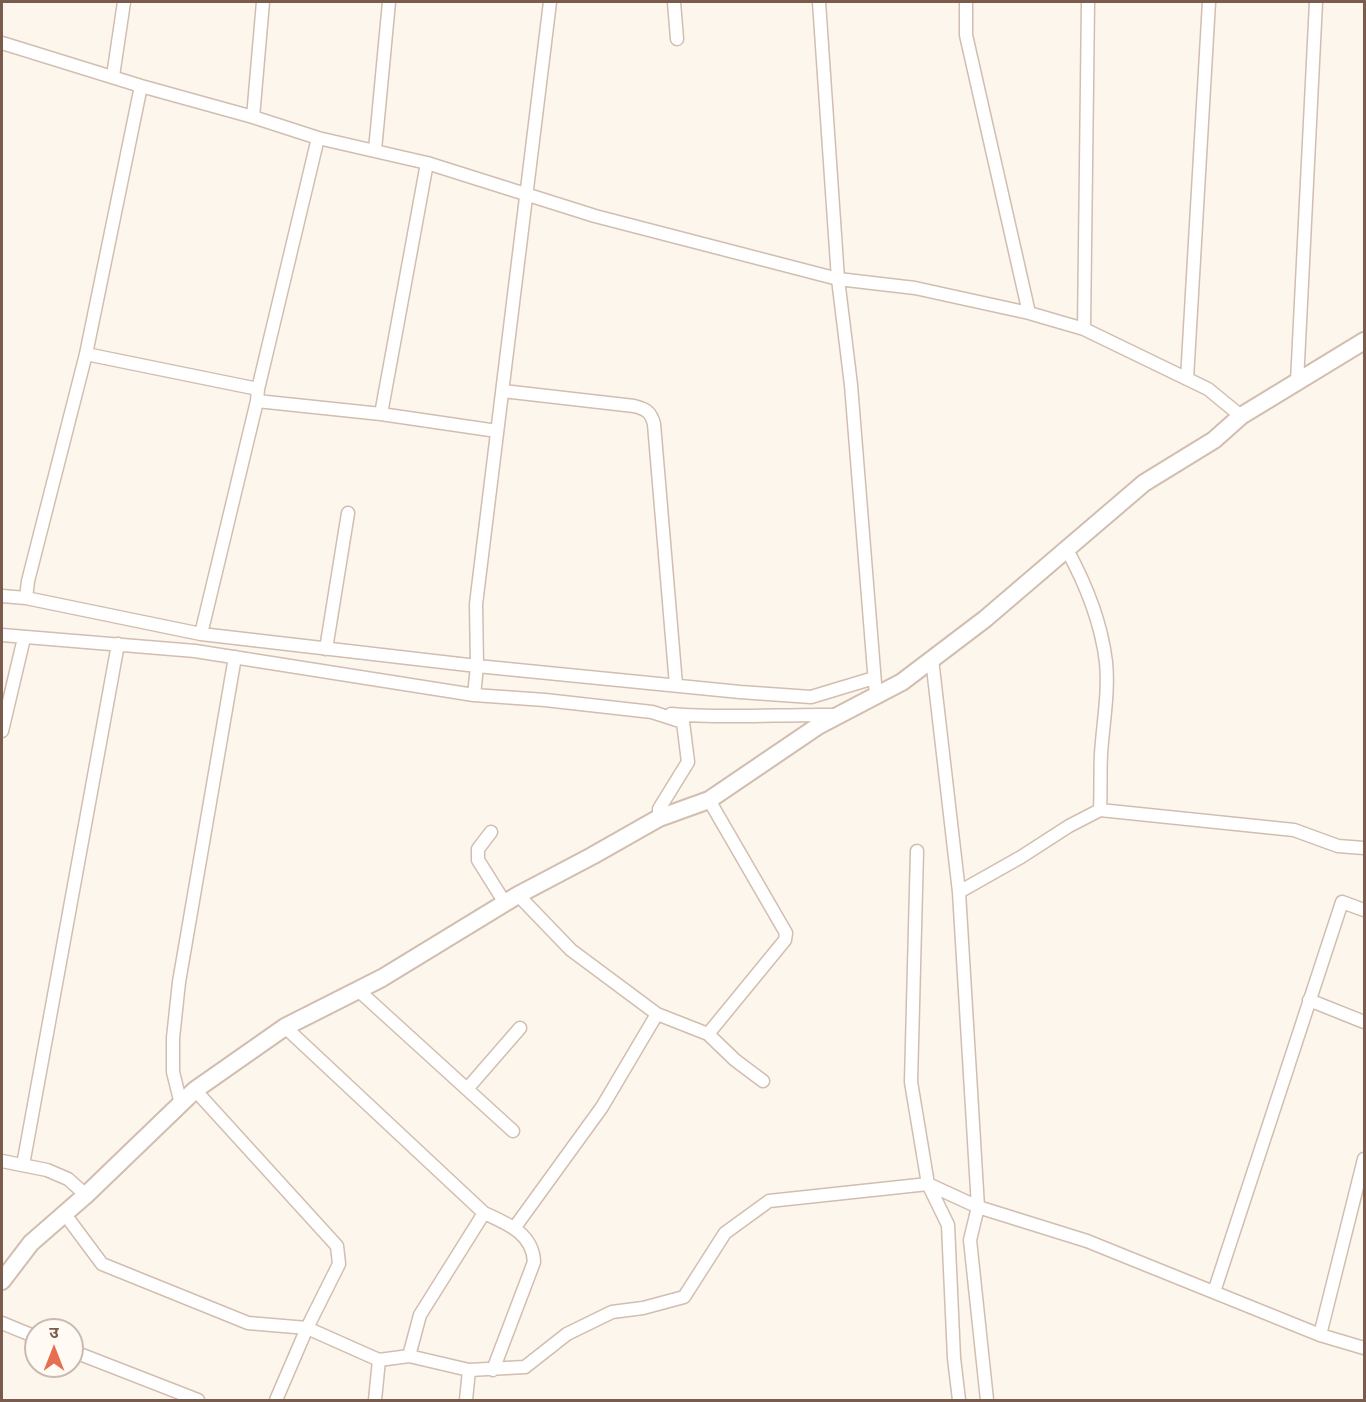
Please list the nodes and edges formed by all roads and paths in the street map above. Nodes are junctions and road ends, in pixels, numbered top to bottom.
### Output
1 (124, 2) edge
2 (263, 2) edge
3 (389, 2) edge
4 (550, 2) edge
5 (674, 2) edge
6 (819, 2) edge
7 (966, 2) edge
8 (1088, 2) edge
9 (1209, 2) edge
10 (1316, 2) edge
11 (677, 39) dead end
12 (2, 43) edge
13 (112, 76) junction
14 (141, 86) junction
15 (253, 117) junction
16 (318, 138) junction
17 (375, 150) junction
18 (427, 163) junction
19 (525, 195) junction
20 (838, 279) junction
21 (1029, 314) junction
22 (1084, 329) junction
23 (1365, 341) edge
24 (86, 354) junction
25 (1187, 379) junction
26 (1297, 382) junction
27 (503, 392) junction
28 (257, 395) junction
29 (381, 414) junction
30 (1241, 416) junction
31 (497, 430) junction
32 (348, 513) dead end
33 (1066, 548) junction
34 (2, 596) edge
35 (26, 598) junction
36 (201, 634) junction
37 (2, 636) edge
38 (24, 638) junction
39 (118, 644) junction
40 (326, 649) junction
41 (235, 657) junction
42 (932, 659) junction
43 (477, 666) junction
44 (874, 678) junction
45 (676, 685) junction
46 (474, 695) junction
47 (876, 696) junction
48 (652, 712) junction
49 (840, 715) junction
50 (2, 731) edge
51 (710, 800) junction
52 (1101, 810) junction
53 (659, 818) junction
54 (491, 832) dead end
55 (1365, 848) edge
56 (917, 851) dead end
57 (959, 892) junction
58 (511, 899) junction
59 (1365, 910) edge
60 (358, 990) junction
61 (1309, 1000) junction
62 (657, 1014) junction
63 (1365, 1022) edge
64 (285, 1027) junction
65 (520, 1028) dead end
66 (708, 1034) junction
67 (763, 1081) dead end
68 (467, 1089) junction
69 (195, 1090) junction
70 (181, 1104) junction
71 (513, 1131) dead end
72 (1365, 1159) edge
73 (2, 1161) edge
74 (23, 1165) junction
75 (928, 1184) junction
76 (86, 1195) junction
77 (978, 1207) junction
78 (64, 1213) junction
79 (484, 1213) junction
80 (515, 1227) junction
81 (2, 1281) edge
82 (1214, 1292) junction
83 (2, 1323) edge
84 (307, 1328) junction
85 (24, 1332) edge
86 (1320, 1335) junction
87 (1365, 1348) edge
88 (84, 1356) edge
89 (410, 1356) junction
90 (379, 1360) junction
91 (493, 1370) junction
92 (468, 1371) junction
93 (198, 1401) edge
94 (276, 1401) edge
95 (375, 1401) edge
96 (466, 1401) edge
97 (959, 1401) edge
98 (987, 1401) edge

1 - 13 street
2 - 15 street
3 - 17 street
4 - 19 street
5 - 11 street
6 - 20 street
7 - 21 street
8 - 22 street
9 - 25 street
10 - 26 street
12 - 13 street
13 - 14 street
14 - 15 street
14 - 24 street
15 - 16 street
16 - 17 street
16 - 28 street
17 - 18 street
18 - 19 street
18 - 29 street
19 - 20 street
19 - 27 street
20 - 21 street
20 - 44 street
21 - 22 street
22 - 25 street
23 - 26 street
24 - 28 street
24 - 35 street
25 - 30 street
26 - 30 street
27 - 31 street
27 - 45 street
28 - 29 street
28 - 36 street
29 - 31 street
30 - 33 street
31 - 43 street
32 - 40 street
33 - 42 street
33 - 52 street
34 - 35 street
35 - 36 street
36 - 40 street
37 - 38 street
38 - 39 street
38 - 50 street
39 - 41 street
39 - 74 street
40 - 43 street
41 - 46 street
41 - 70 street
42 - 47 street
42 - 57 street
43 - 45 street
43 - 46 street
44 - 45 street
44 - 47 street
46 - 48 street
47 - 49 street
48 - 49 street
48 - 53 street
49 - 51 street
51 - 53 street
51 - 66 street
52 - 55 street
52 - 57 street
53 - 58 street
54 - 58 street
56 - 75 street
57 - 77 street
58 - 60 street
58 - 62 street
59 - 61 street
60 - 64 street
60 - 68 street
61 - 63 street
61 - 82 street
62 - 66 street
62 - 80 street
64 - 69 street
64 - 79 street
65 - 68 street
66 - 67 street
68 - 71 street
69 - 70 street
69 - 84 street
70 - 76 street
72 - 86 street
73 - 74 street
74 - 76 street
75 - 77 street
75 - 91 street
75 - 97 street
76 - 78 street
77 - 82 street
77 - 98 street
78 - 81 street
78 - 84 street
79 - 80 street
79 - 89 street
80 - 91 street
82 - 86 street
83 - 85 street
84 - 90 street
84 - 94 street
86 - 87 street
88 - 93 street
89 - 90 street
89 - 92 street
90 - 95 street
91 - 92 street
92 - 96 street

